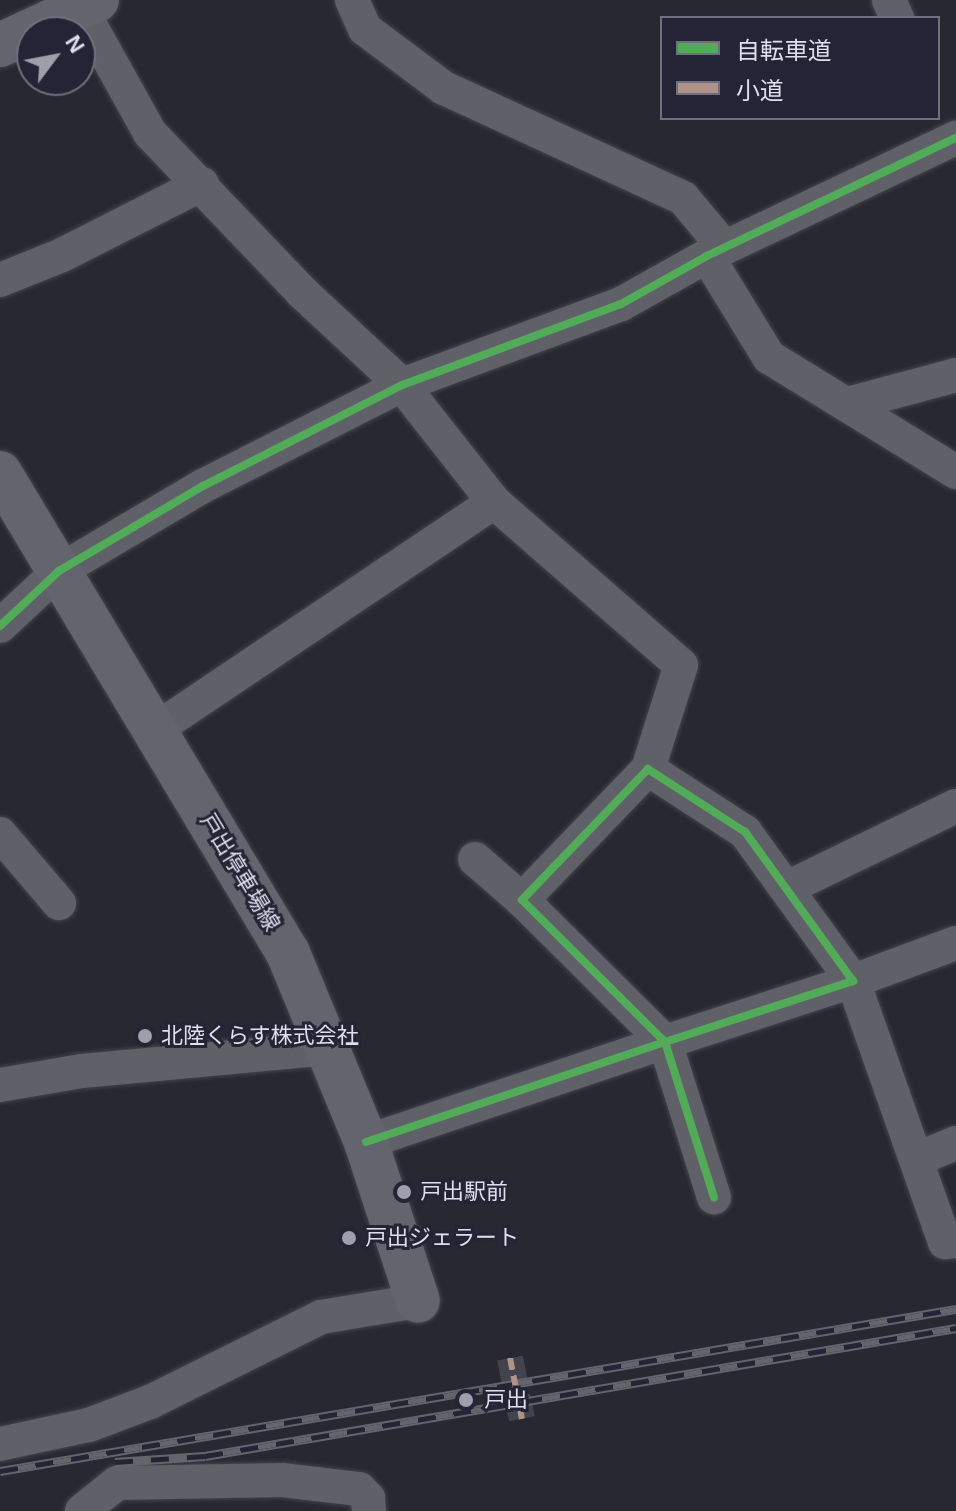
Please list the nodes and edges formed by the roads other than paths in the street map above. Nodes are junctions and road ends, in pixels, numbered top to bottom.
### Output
1 (352, 0) edge
2 (89, 4) edge
3 (0, 45) edge
4 (948, 131) edge
5 (202, 184) junction
6 (716, 252) junction
7 (0, 280) edge
8 (956, 375) edge
9 (402, 385) junction
10 (848, 404) junction
11 (956, 472) edge
12 (0, 473) edge
13 (494, 502) junction
14 (59, 571) junction
15 (0, 626) edge
16 (155, 730) junction
17 (648, 769) junction
18 (956, 806) edge
19 (0, 834) edge
20 (475, 859) dead end
21 (787, 888) junction
22 (522, 900) junction
23 (59, 903) dead end
24 (956, 943) edge
25 (853, 981) junction
26 (665, 1042) junction
27 (329, 1048) junction
28 (0, 1085) edge
29 (366, 1142) junction
30 (956, 1143) edge
31 (917, 1159) junction
32 (714, 1197) dead end
33 (956, 1241) edge
34 (418, 1301) joint
35 (0, 1444) edge
36 (82, 1511) edge
37 (369, 1511) edge

1 - 6 street
2 - 3 main road
2 - 5 street
4 - 6 street
5 - 7 street
5 - 9 street
6 - 9 street
6 - 10 street
8 - 10 street
9 - 13 street
9 - 14 street
10 - 11 street
12 - 14 main road, 戸出停車場線
13 - 16 street
13 - 17 street
14 - 15 street
14 - 16 main road, 戸出停車場線
16 - 27 main road, 戸出停車場線
17 - 21 street
17 - 22 street
18 - 21 street
19 - 23 street
20 - 22 street
21 - 25 street
22 - 26 street
24 - 25 street
25 - 26 street
25 - 31 street
26 - 29 street
26 - 32 street
27 - 28 street
27 - 29 main road, 戸出停車場線
29 - 34 main road, 戸出停車場線
30 - 31 street
31 - 33 street
34 - 35 street
36 - 37 street

